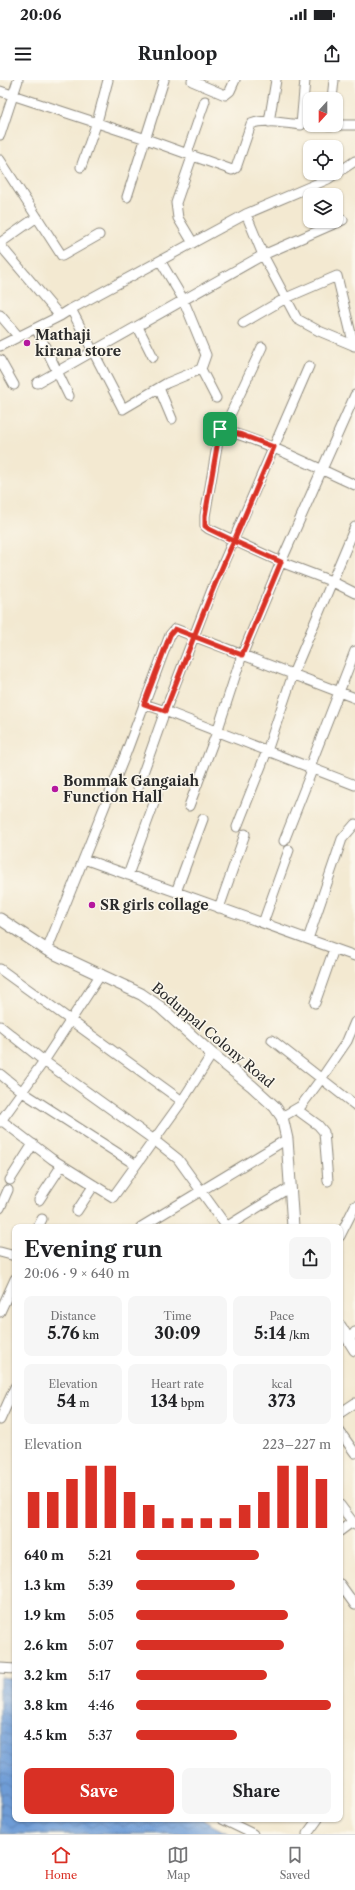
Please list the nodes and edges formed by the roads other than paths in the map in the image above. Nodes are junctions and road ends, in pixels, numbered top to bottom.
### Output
1 (18, 80) edge
2 (108, 80) edge
3 (164, 80) edge
4 (235, 80) edge
5 (276, 80) edge
6 (306, 80) edge
7 (334, 80) edge
8 (192, 81) dead end
9 (0, 91) edge
10 (333, 92) edge
11 (12, 95) junction
12 (205, 101) dead end
13 (97, 122) junction
14 (269, 122) junction
15 (343, 125) edge
16 (355, 125) edge
17 (0, 135) edge
18 (146, 138) junction
19 (189, 155) junction
20 (0, 160) edge
21 (355, 161) edge
22 (81, 167) dead end
23 (127, 197) dead end
24 (246, 214) junction
25 (37, 217) junction
26 (325, 228) edge
27 (99, 235) dead end
28 (192, 243) junction
29 (0, 244) edge
30 (263, 255) junction
31 (161, 262) junction
32 (286, 298) junction
33 (183, 299) junction
34 (70, 309) junction
35 (0, 315) edge
36 (60, 316) junction
37 (243, 323) dead end
38 (138, 327) junction
39 (36, 328) junction
40 (18, 336) junction
41 (0, 346) edge
42 (355, 346) edge
43 (262, 348) dead end
44 (93, 352) junction
45 (153, 357) dead end
46 (0, 360) edge
47 (309, 366) dead end
48 (201, 369) junction
49 (57, 373) junction
50 (37, 383) dead end
51 (14, 385) dead end
52 (159, 388) junction
53 (355, 395) edge
54 (68, 396) dead end
55 (216, 398) dead end
56 (172, 419) dead end
57 (220, 429) junction
58 (274, 447) junction
59 (321, 470) junction
60 (355, 485) edge
61 (355, 527) edge
62 (234, 541) junction
63 (281, 562) junction
64 (331, 581) junction
65 (355, 593) edge
66 (195, 637) junction
67 (355, 651) edge
68 (242, 655) junction
69 (293, 674) junction
70 (340, 692) junction
71 (355, 698) edge
72 (144, 704) junction
73 (165, 711) junction
74 (217, 732) junction
75 (267, 751) junction
76 (310, 769) junction
77 (355, 786) edge
78 (138, 787) dead end
79 (157, 795) dead end
80 (189, 806) dead end
81 (203, 819) dead end
82 (355, 824) edge
83 (237, 827) dead end
84 (245, 834) dead end
85 (284, 841) dead end
86 (289, 850) dead end
87 (84, 859) junction
88 (128, 875) junction
89 (176, 892) junction
90 (219, 908) junction
91 (0, 919) edge
92 (263, 923) junction
93 (308, 939) junction
94 (334, 948) junction
95 (47, 950) junction
96 (355, 956) edge
97 (0, 969) edge
98 (101, 974) junction
99 (315, 1004) dead end
100 (70, 1019) junction
101 (355, 1022) edge
102 (0, 1026) edge
103 (272, 1040) dead end
104 (212, 1054) junction
105 (44, 1061) junction
106 (0, 1074) edge
107 (321, 1079) junction
108 (21, 1091) junction
109 (182, 1101) junction
110 (355, 1105) edge
111 (296, 1109) junction
112 (282, 1117) junction
113 (0, 1121) edge
114 (287, 1139) junction
115 (154, 1140) junction
116 (33, 1144) junction
117 (62, 1165) junction
118 (136, 1165) junction
119 (10, 1180) dead end
120 (328, 1181) dead end
121 (94, 1185) junction
122 (290, 1188) junction
123 (8, 1190) dead end
124 (200, 1190) junction
125 (39, 1200) dead end
126 (0, 1208) edge
127 (355, 1208) edge
128 (77, 1211) dead end
129 (146, 1224) edge
130 (225, 1224) edge
131 (232, 1224) edge
132 (293, 1224) edge
133 (343, 1230) edge
134 (0, 1252) edge
135 (12, 1255) edge
136 (12, 1286) edge
137 (0, 1312) edge
138 (343, 1328) edge
139 (352, 1336) edge
140 (355, 1350) edge
141 (12, 1394) edge
142 (355, 1403) edge
143 (343, 1411) edge
144 (0, 1420) edge
145 (343, 1436) edge
146 (355, 1453) edge
147 (343, 1509) edge
148 (354, 1523) edge
149 (343, 1529) edge
150 (343, 1588) edge
151 (355, 1605) edge
152 (0, 1668) edge
153 (12, 1669) edge
154 (228, 1822) edge
155 (316, 1822) edge
156 (253, 1834) edge
157 (307, 1834) edge

1 - 11 street
2 - 13 street
3 - 18 street
4 - 8 street
5 - 14 street
6 - 14 street
7 - 10 street
9 - 11 street
11 - 13 street
11 - 17 street
12 - 19 street
13 - 18 street
13 - 22 street
14 - 19 street
15 - 16 street
18 - 19 street
18 - 23 street
19 - 28 street
20 - 25 street
21 - 24 street
24 - 28 street
24 - 30 street
25 - 27 street
25 - 29 street
26 - 30 street
28 - 31 street
29 - 36 street
30 - 32 street
30 - 33 street
31 - 33 street
31 - 34 street
32 - 37 street
32 - 42 street
32 - 42 street
33 - 38 street
33 - 48 street
34 - 36 street
34 - 44 street
35 - 40 street
36 - 39 street
38 - 44 street
38 - 45 street
39 - 40 street
39 - 49 street
40 - 41 street
43 - 57 street
44 - 49 street
44 - 52 street
46 - 51 street
47 - 58 street
48 - 52 street
48 - 55 street
49 - 50 street
49 - 54 street
52 - 56 street
53 - 59 street
57 - 58 street
57 - 62 street
58 - 59 street
58 - 62 street
59 - 60 street
59 - 63 street
61 - 64 street
62 - 63 street
62 - 66 street
63 - 64 street
63 - 68 street
64 - 65 street
64 - 69 street
66 - 68 street
66 - 72 street
66 - 73 street
67 - 70 street
68 - 69 street
68 - 74 street
69 - 70 street
69 - 75 street
70 - 71 street
70 - 76 street
72 - 73 street
72 - 87 street
73 - 74 street
73 - 78 street
74 - 75 street
74 - 80 street
75 - 76 street
75 - 83 street
76 - 77 street
76 - 85 street
79 - 88 street
81 - 89 street
82 - 93 street
84 - 90 street
86 - 92 street
87 - 88 street
87 - 95 street
88 - 89 street
89 - 90 street
90 - 92 street
91 - 95 street, Boduppal Colony Road
92 - 93 street
93 - 94 street
94 - 96 street
94 - 99 street
95 - 98 street, Boduppal Colony Road
97 - 100 street
98 - 100 street
98 - 104 street, Boduppal Colony Road
100 - 105 street
100 - 109 street
101 - 107 street
102 - 105 street
103 - 107 street
104 - 109 street
104 - 112 street, Boduppal Colony Road
105 - 108 street
105 - 115 street
106 - 108 street
107 - 110 street
107 - 111 street
108 - 113 street
108 - 118 street
109 - 115 street
111 - 112 street
111 - 120 street
112 - 114 street, Boduppal Colony Road
113 - 116 street
114 - 122 street, Boduppal Colony Road
114 - 124 street
115 - 118 street
115 - 124 street
116 - 117 street
116 - 119 street
117 - 121 street
117 - 125 street
118 - 121 street
121 - 128 street
122 - 131 street
122 - 132 street, Boduppal Colony Road
123 - 126 street
124 - 129 street
124 - 130 street
127 - 133 street
134 - 135 street
136 - 137 street
138 - 139 street
139 - 140 street
141 - 144 street
142 - 143 street
145 - 146 street
147 - 148 street
148 - 149 street
150 - 151 street
152 - 153 street
154 - 156 street
155 - 157 street

